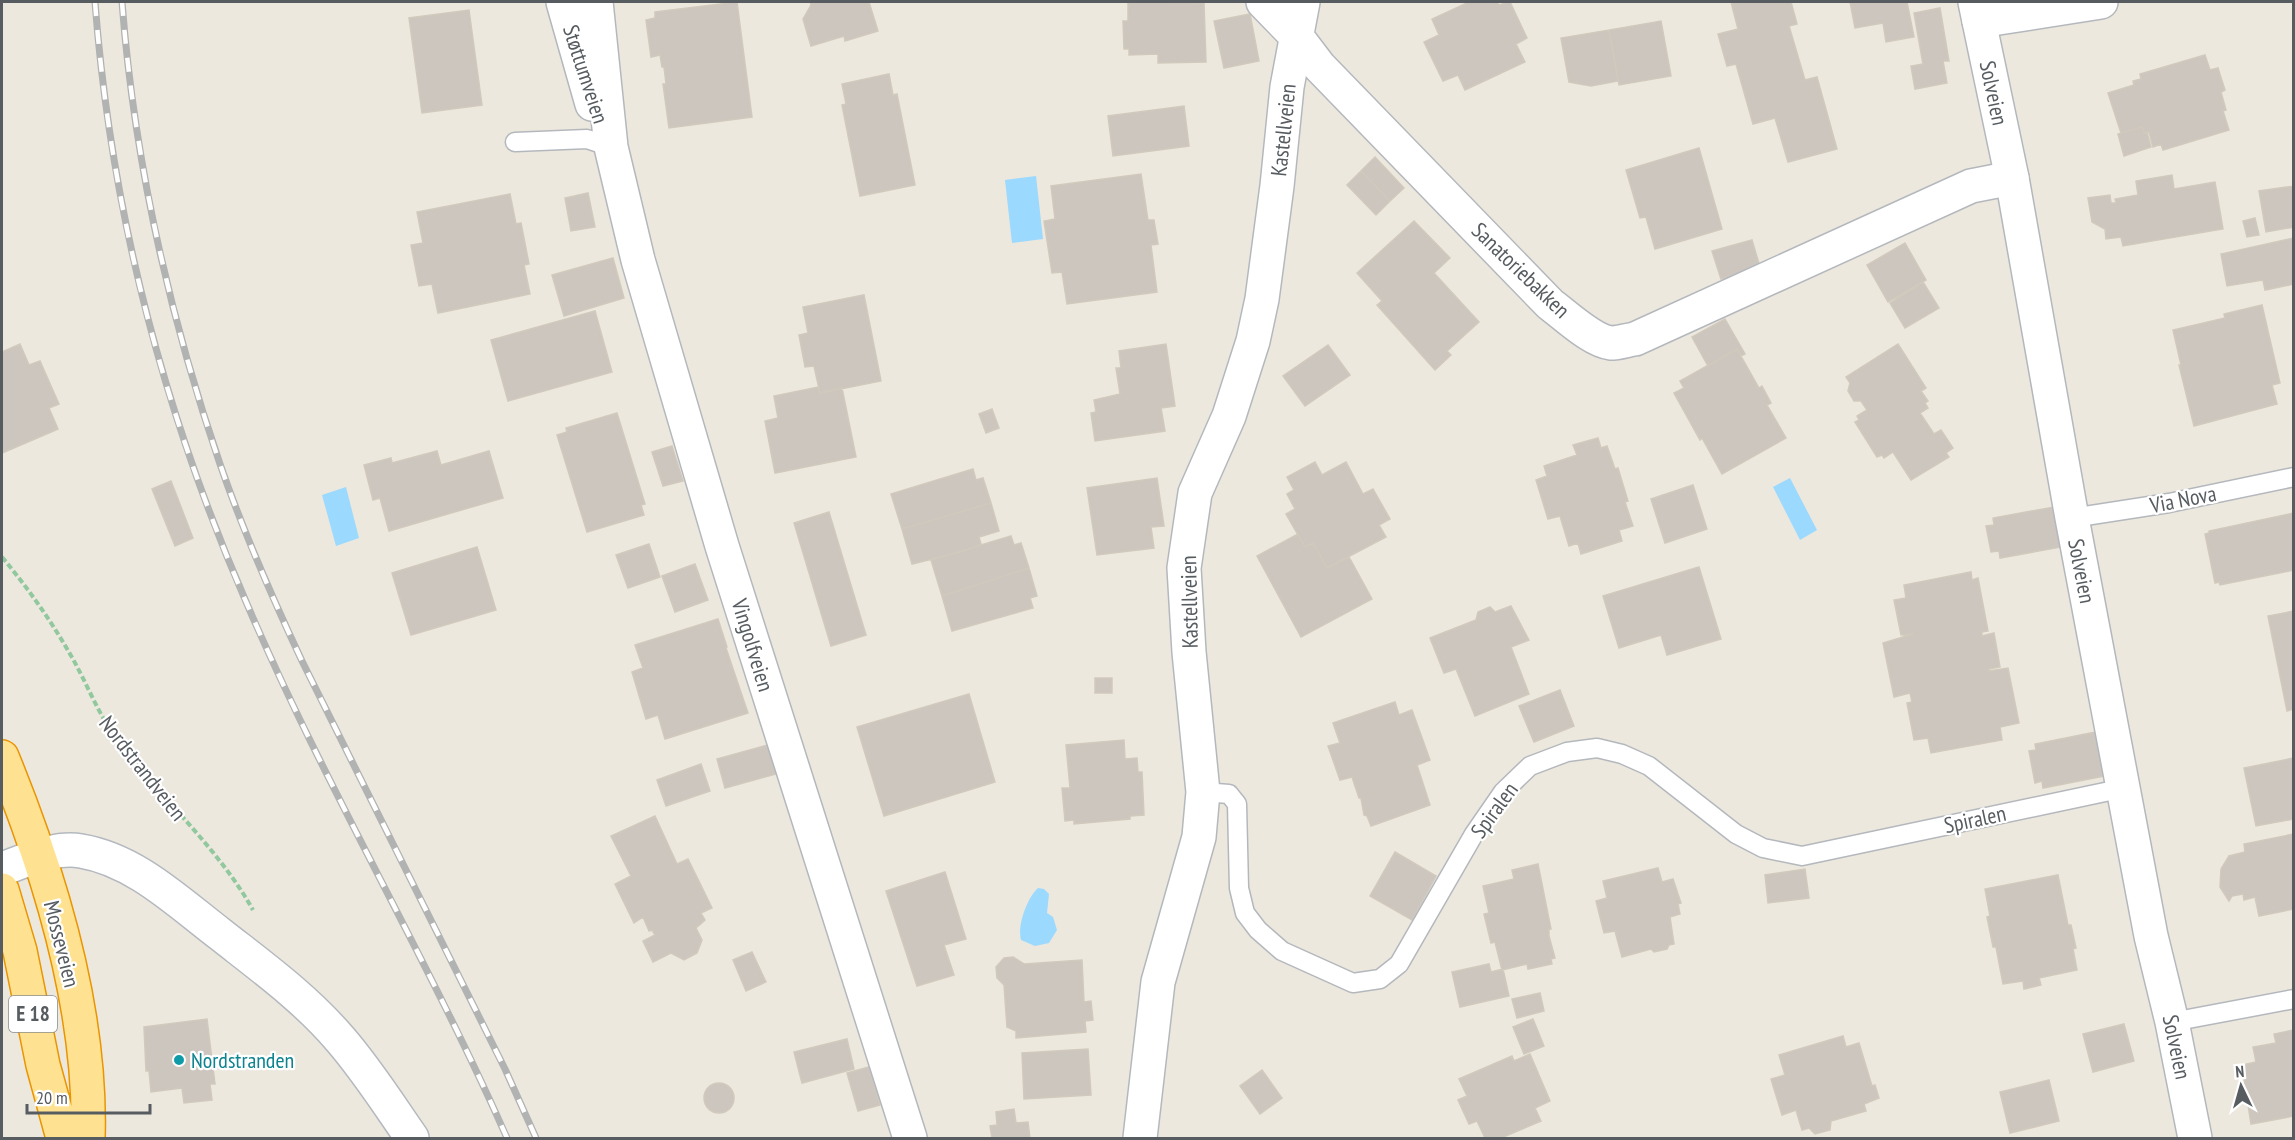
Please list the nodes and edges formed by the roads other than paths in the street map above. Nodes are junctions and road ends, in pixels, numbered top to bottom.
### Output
1 (563, 2) edge
2 (596, 2) edge
3 (1263, 2) edge
4 (1303, 2) edge
5 (2101, 2) edge
6 (1977, 11) edge
7 (1297, 37) junction
8 (514, 142) dead end
9 (611, 147) junction
10 (2012, 178) junction
11 (2294, 477) edge
12 (2072, 518) junction
13 (2, 757) edge
14 (2124, 788) junction
15 (1203, 792) junction
16 (39, 856) junction
17 (2, 869) edge
18 (2, 890) edge
19 (2294, 999) edge
20 (2172, 1022) junction
21 (63, 1138) edge
22 (88, 1138) edge
23 (412, 1138) edge
24 (910, 1138) edge
25 (1140, 1138) edge
26 (2195, 1138) edge

1 - 9 street, Støttumveien
2 - 9 street, Vingolfveien
3 - 7 street, Sanatoriebakken
4 - 7 street, Kastellveien
5 - 6 street
6 - 10 street, Solveien
7 - 10 street, Sanatoriebakken
7 - 15 street, Kastellveien
8 - 9 lane
9 - 24 street, Vingolfveien
10 - 12 street, Solveien
11 - 12 lane, Via Nova
12 - 14 street, Solveien
13 - 16 highway, Mosseveien / E 18
14 - 15 lane, Spiralen
14 - 20 street, Solveien
15 - 25 street, Kastellveien
16 - 17 street
16 - 22 highway, Mosseveien / E 18
16 - 23 street
18 - 21 highway, Mosseveien / E 18
19 - 20 lane
20 - 26 street, Solveien

